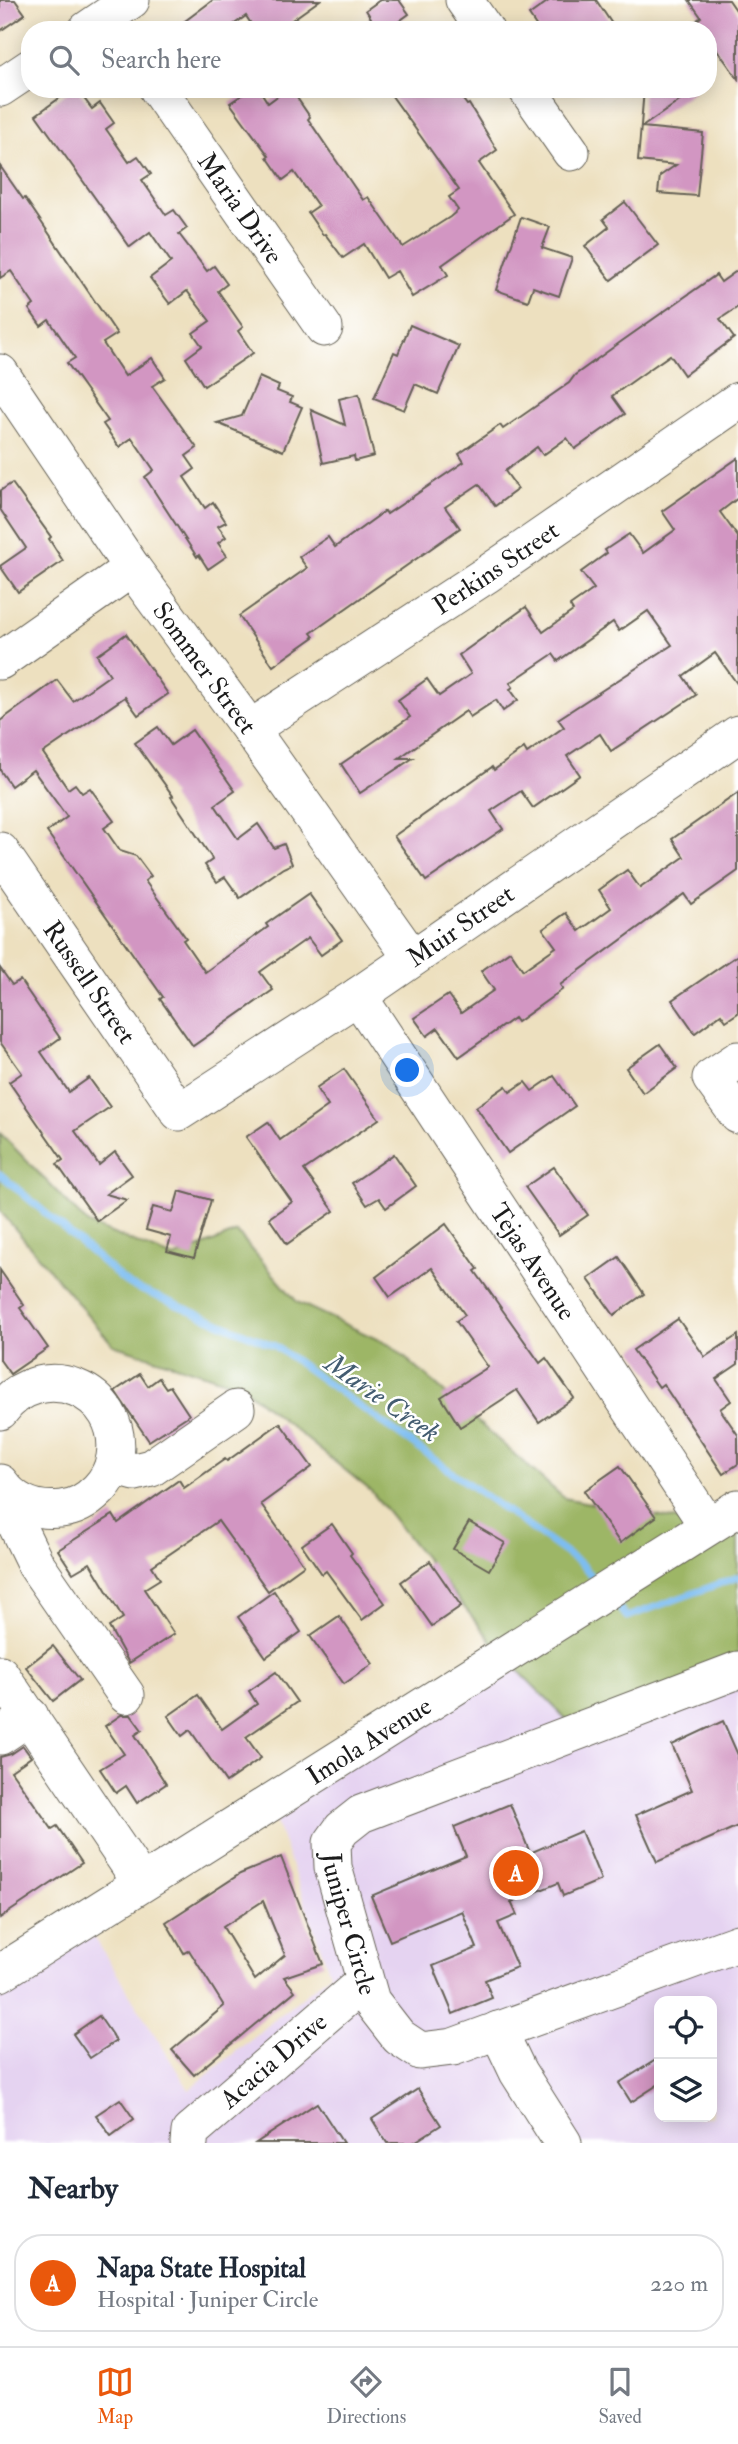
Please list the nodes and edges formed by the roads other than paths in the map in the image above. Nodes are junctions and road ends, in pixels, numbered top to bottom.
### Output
1 (464, 0) edge
2 (479, 21) edge
3 (21, 74) edge
4 (0, 89) edge
5 (164, 98) edge
6 (533, 98) edge
7 (571, 152) dead end
8 (324, 328) dead end
9 (0, 373) edge
10 (738, 401) edge
11 (132, 568) junction
12 (0, 661) edge
13 (250, 729) junction
14 (738, 734) edge
15 (0, 851) edge
16 (412, 958) junction
17 (358, 996) junction
18 (738, 1060) edge
19 (179, 1112) joint
20 (738, 1115) edge
21 (236, 1409) dead end
22 (0, 1410) edge
23 (113, 1466) junction
24 (10, 1493) edge
25 (723, 1517) edge
26 (738, 1670) edge
27 (0, 1674) edge
28 (126, 1695) dead end
29 (30, 1716) junction
30 (0, 1736) edge
31 (141, 1882) junction
32 (738, 1943) edge
33 (0, 1973) edge
34 (364, 1982) junction
35 (498, 2030) junction
36 (189, 2143) edge
37 (563, 2143) edge

1 - 2 street
3 - 4 street
5 - 8 street, Maria Drive
6 - 7 street
9 - 11 street, Sommer Street
10 - 13 street, Perkins Street
11 - 12 street
11 - 13 street, Sommer Street
13 - 16 street, Sommer Street
14 - 16 street, Muir Street
15 - 19 street, Russell Street
16 - 17 street, Muir Street
17 - 19 street, Muir Street
17 - 25 street, Tejas Avenue
18 - 20 street
21 - 23 street
22 - 23 street
23 - 24 street
24 - 28 street
25 - 31 street, Imola Avenue
26 - 34 street, Juniper Circle
27 - 29 street
29 - 30 street
29 - 31 street
31 - 33 street, Imola Avenue
32 - 35 street, Juniper Circle
34 - 35 street, Juniper Circle
34 - 36 street, Acacia Drive
35 - 37 street

